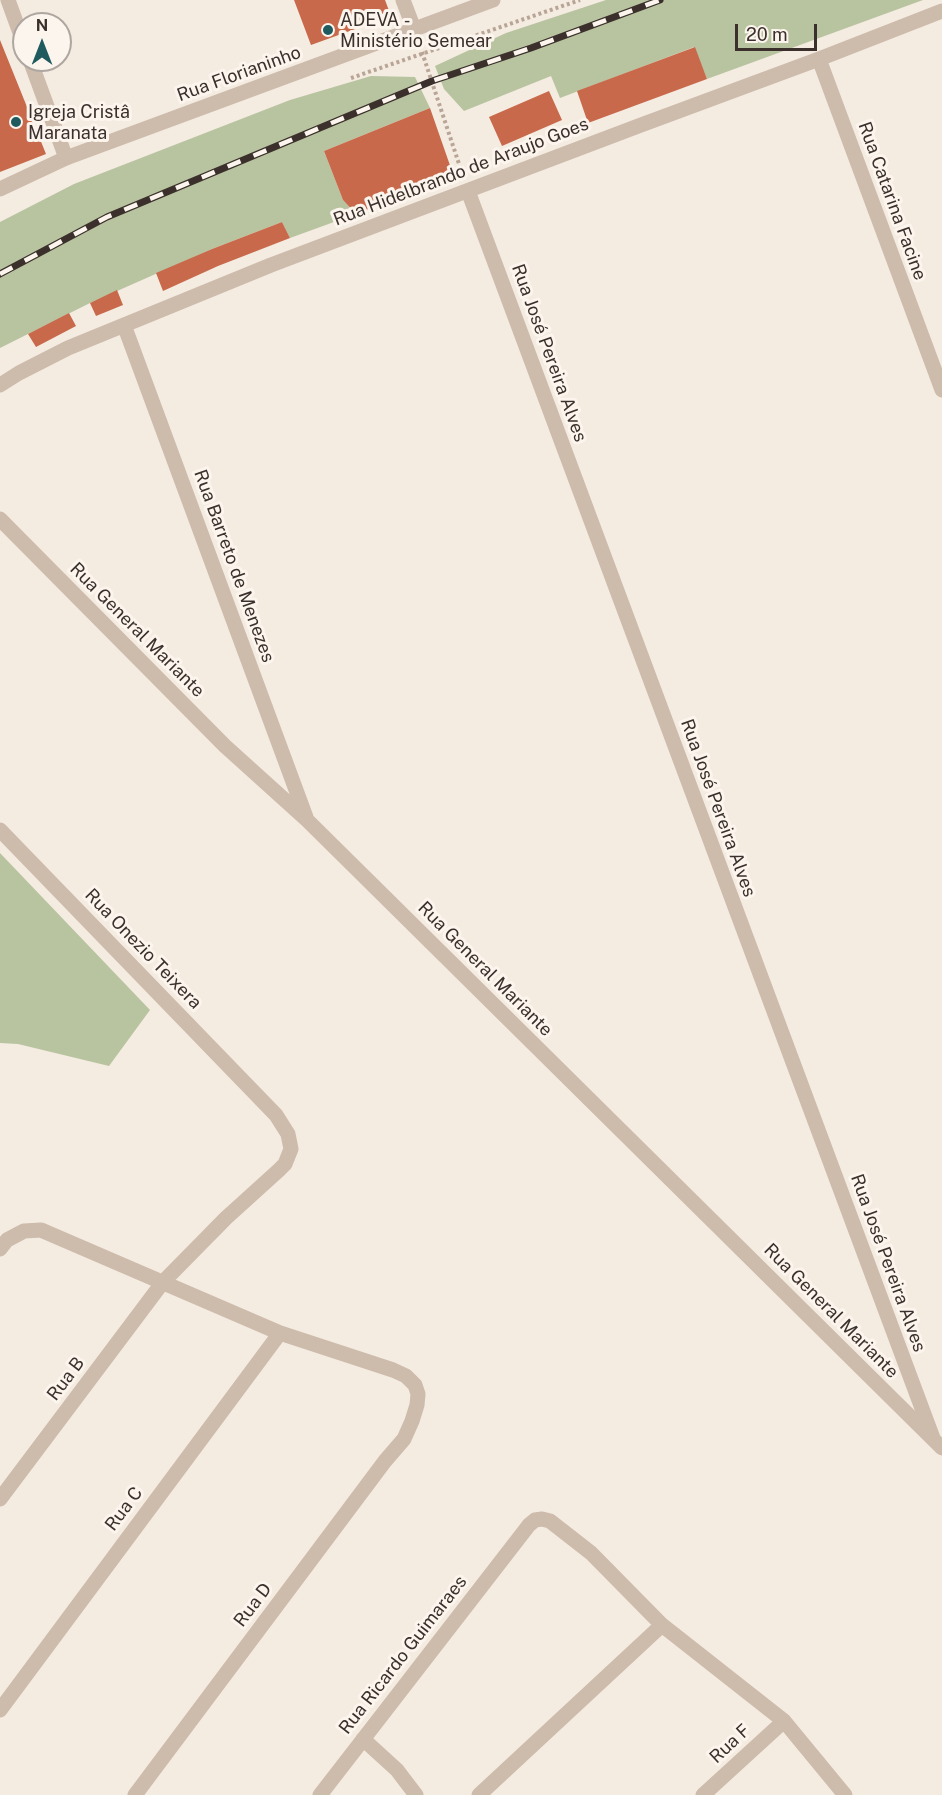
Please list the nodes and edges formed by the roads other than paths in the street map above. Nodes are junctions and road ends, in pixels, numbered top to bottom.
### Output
1 (403, 0) edge
2 (493, 0) edge
3 (942, 11) edge
4 (414, 29) junction
5 (819, 60) junction
6 (34, 72) edge
7 (66, 158) junction
8 (0, 189) edge
9 (468, 191) junction
10 (124, 325) junction
11 (0, 385) edge
12 (942, 390) edge
13 (0, 519) edge
14 (307, 820) junction
15 (0, 830) edge
16 (0, 1249) edge
17 (163, 1282) junction
18 (280, 1333) junction
19 (937, 1443) edge
20 (0, 1499) edge
21 (662, 1625) junction
22 (0, 1710) edge
23 (784, 1721) junction
24 (363, 1739) junction
25 (135, 1795) edge
26 (320, 1795) edge
27 (416, 1795) edge
28 (479, 1795) edge
29 (703, 1795) edge
30 (845, 1795) edge

1 - 4 street
2 - 4 street, Rua Florianinho
3 - 5 street, Rua Hidelbrando de Araujo Goes
4 - 7 street, Rua Florianinho
5 - 9 street, Rua Hidelbrando de Araujo Goes
5 - 12 street, Rua Catarina Facine
6 - 7 street
7 - 8 street, Rua Florianinho
9 - 10 street, Rua Hidelbrando de Araujo Goes
9 - 19 street, Rua José Pereira Alves
10 - 11 street, Rua Hidelbrando de Araujo Goes
10 - 14 street, Rua Barreto de Menezes
13 - 14 street, Rua General Mariante
14 - 19 street, Rua General Mariante
15 - 17 street, Rua Onezio Teixera
16 - 17 street, Rua D
17 - 18 street, Rua D
17 - 20 street, Rua B
18 - 22 street, Rua C
18 - 25 street, Rua D
21 - 23 street, Rua Ricardo Guimaraes
21 - 24 street, Rua Ricardo Guimaraes
21 - 28 street
23 - 29 street, Rua F
23 - 30 street, Rua Ricardo Guimaraes
24 - 26 street, Rua Ricardo Guimaraes
24 - 27 street

